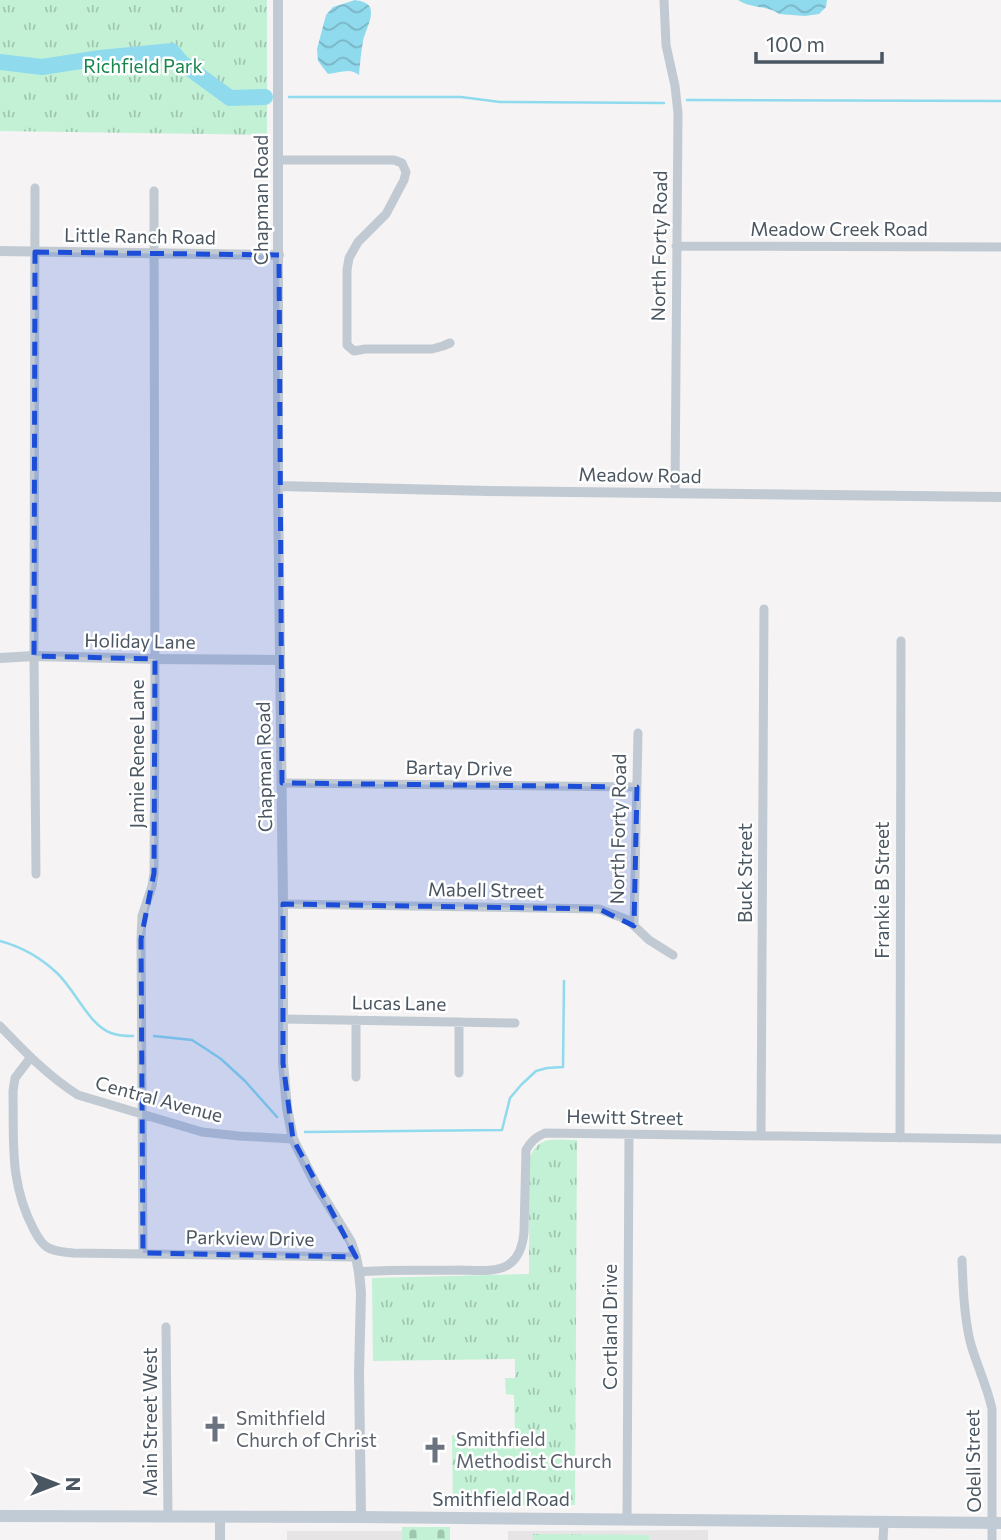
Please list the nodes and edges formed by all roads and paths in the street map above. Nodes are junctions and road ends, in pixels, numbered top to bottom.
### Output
1 (278, 0) edge
2 (664, 0) edge
3 (279, 160) junction
4 (35, 188) dead end
5 (154, 191) dead end
6 (676, 246) junction
7 (1001, 247) edge
8 (0, 251) edge
9 (35, 252) junction
10 (154, 253) junction
11 (279, 255) junction
12 (450, 343) dead end
13 (278, 486) junction
14 (675, 493) junction
15 (1001, 497) edge
16 (764, 609) dead end
17 (901, 641) dead end
18 (34, 656) junction
19 (0, 658) edge
20 (155, 659) junction
21 (279, 660) junction
22 (638, 733) dead end
23 (282, 783) junction
24 (637, 787) junction
25 (36, 874) dead end
26 (283, 904) junction
27 (634, 926) junction
28 (673, 955) dead end
29 (283, 1019) junction
30 (356, 1020) junction
31 (460, 1022) junction
32 (515, 1023) dead end
33 (0, 1026) edge
34 (30, 1057) junction
35 (459, 1073) dead end
36 (356, 1077) dead end
37 (142, 1115) junction
38 (629, 1135) junction
39 (761, 1136) junction
40 (900, 1138) junction
41 (293, 1139) junction
42 (1001, 1139) edge
43 (143, 1254) junction
44 (356, 1257) junction
45 (962, 1260) dead end
46 (359, 1272) junction
47 (166, 1327) dead end
48 (0, 1516) edge
49 (168, 1517) junction
50 (220, 1517) junction
51 (361, 1517) junction
52 (627, 1519) junction
53 (884, 1522) junction
54 (996, 1523) edge
55 (220, 1540) edge
56 (883, 1540) edge
57 (992, 1540) edge

1 - 3 street, Chapman Road
2 - 6 street, North Forty Road
3 - 11 street, Chapman Road
3 - 12 street
4 - 9 street
5 - 10 street, Jamie Renee Lane
6 - 7 street, Meadow Creek Road
6 - 14 street, North Forty Road
8 - 9 street, Little Ranch Road
9 - 10 street, Little Ranch Road
9 - 18 street
10 - 11 street, Little Ranch Road
10 - 20 street, Jamie Renee Lane
11 - 13 street, Chapman Road
13 - 14 street, Meadow Road
13 - 21 street, Chapman Road
14 - 15 street, Meadow Road
16 - 39 street, Buck Street
17 - 40 street, Frankie B Street
18 - 19 street, Holiday Lane
18 - 20 street, Holiday Lane
18 - 25 street
20 - 21 street, Holiday Lane
20 - 37 street, Jamie Renee Lane
21 - 23 street, Chapman Road
22 - 24 street, North Forty Road
23 - 24 street, Bartay Drive
23 - 26 street, Chapman Road
24 - 27 street, North Forty Road
26 - 27 street, Mabell Street
26 - 29 street, Chapman Road
27 - 28 street, Mabell Street
29 - 30 street, Lucas Lane
29 - 41 street, Chapman Road
30 - 31 street, Lucas Lane
30 - 36 street
31 - 32 street, Lucas Lane
31 - 35 street
33 - 34 street, Central Avenue
34 - 37 street, Central Avenue
34 - 43 street, Parkview Drive
37 - 41 street, Central Avenue
37 - 43 street, Jamie Renee Lane
38 - 39 street, Hewitt Street
38 - 46 street, Hewitt Street
38 - 52 street, Cortland Drive
39 - 40 street, Hewitt Street
40 - 42 street, Hewitt Street
41 - 44 street, Chapman Road
43 - 44 street, Parkview Drive
44 - 46 street, Chapman Road
45 - 54 street, Odell Street
46 - 51 street, Chapman Road
47 - 49 street, Main Street West
48 - 49 main road, Smithfield Road
49 - 50 main road, Smithfield Road
50 - 51 main road, Smithfield Road
50 - 55 street
51 - 52 main road, Smithfield Road
52 - 53 main road, Smithfield Road
53 - 54 main road, Smithfield Road
53 - 56 street
54 - 57 street, Odell Street

